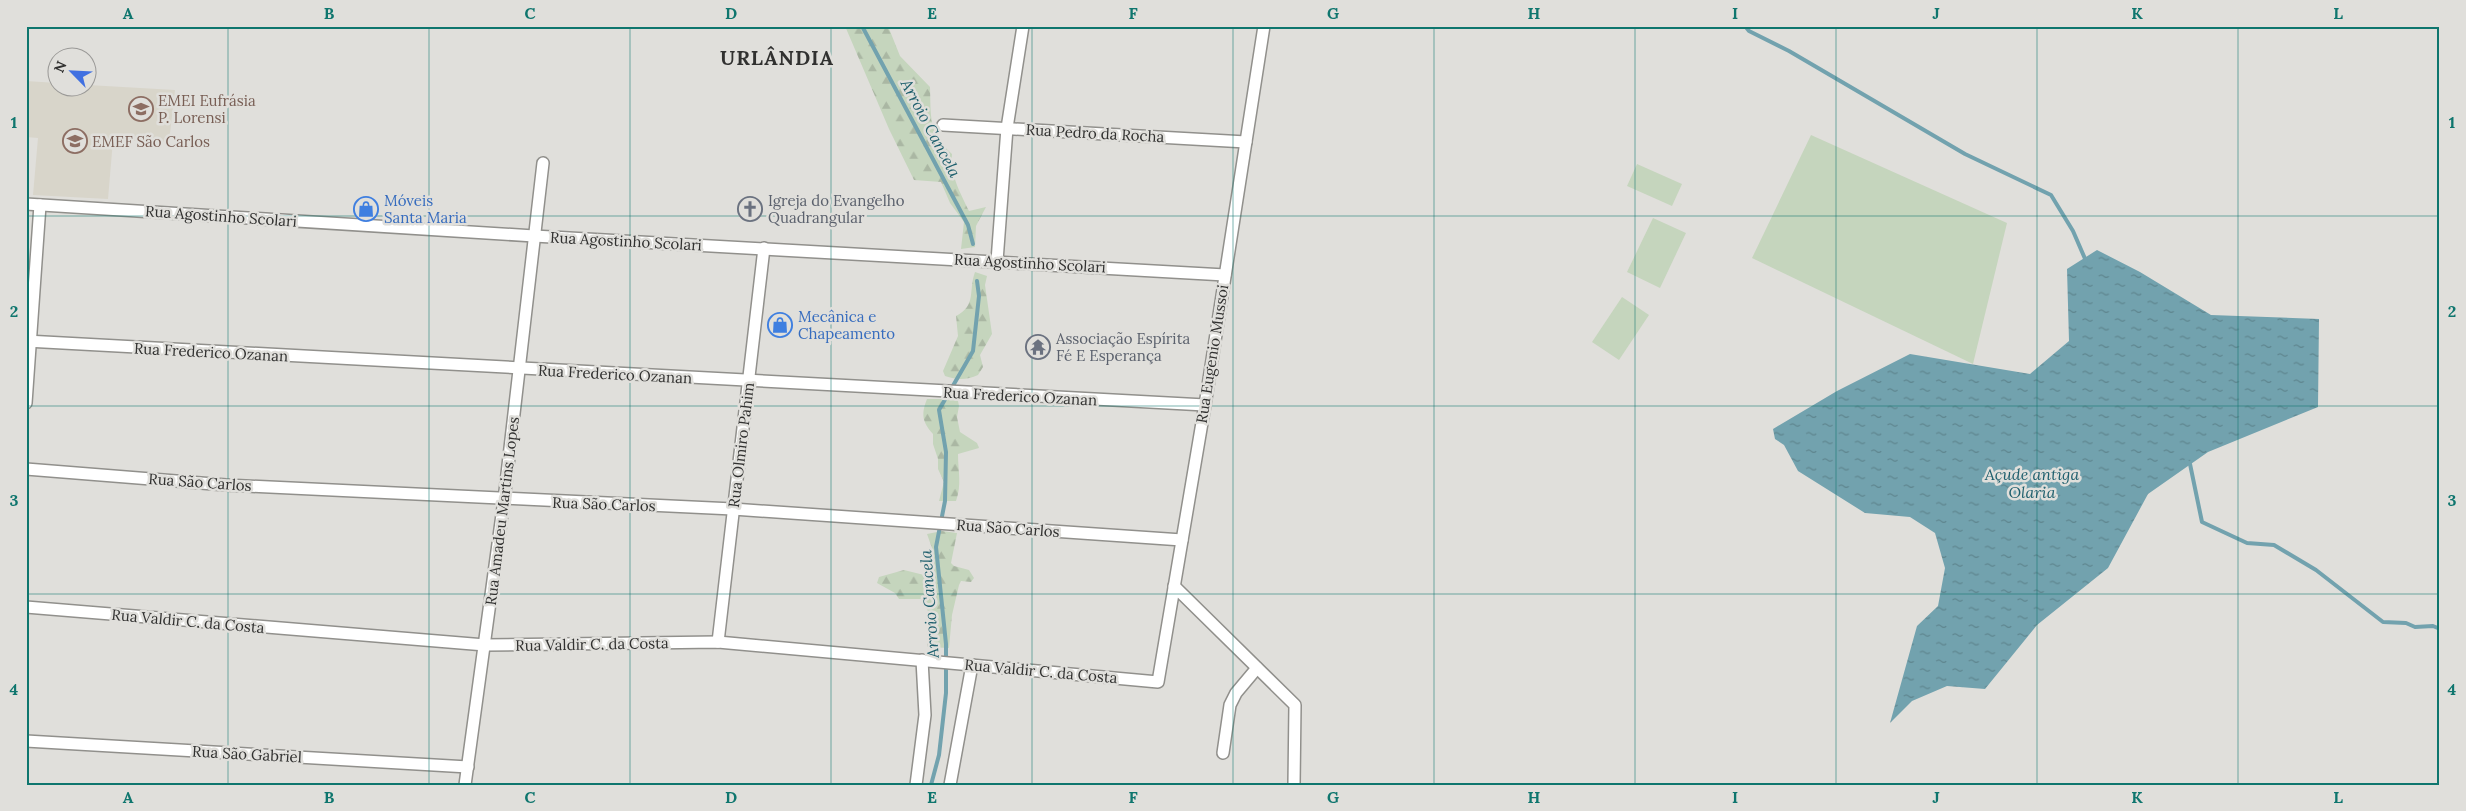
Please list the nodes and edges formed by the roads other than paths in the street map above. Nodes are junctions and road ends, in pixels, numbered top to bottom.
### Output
1 (1022, 26) edge
2 (1264, 26) edge
3 (943, 125) dead end
4 (1007, 128) junction
5 (1246, 142) junction
6 (543, 164) dead end
7 (26, 204) edge
8 (40, 205) junction
9 (534, 236) junction
10 (764, 248) junction
11 (997, 261) junction
12 (1225, 275) junction
13 (28, 341) edge
14 (519, 369) junction
15 (748, 382) junction
16 (26, 404) edge
17 (1205, 405) junction
18 (26, 469) edge
19 (504, 500) junction
20 (733, 509) junction
21 (1182, 540) junction
22 (1174, 586) junction
23 (26, 607) edge
24 (718, 642) junction
25 (485, 645) junction
26 (927, 661) junction
27 (972, 665) junction
28 (1257, 668) junction
29 (1158, 682) joint
30 (26, 741) edge
31 (1223, 753) dead end
32 (468, 767) junction
33 (465, 785) edge
34 (916, 785) edge
35 (950, 785) edge
36 (1294, 785) edge

1 - 4 street
2 - 5 street, Rua Eugenio Mussoi
3 - 4 street, Rua Pedro da Rocha
4 - 5 street, Rua Pedro da Rocha
4 - 11 street
5 - 12 street, Rua Eugenio Mussoi
6 - 9 street, Rua Amadeu Martins Lopes
7 - 8 street, Rua Agostinho Scolari
8 - 9 street, Rua Agostinho Scolari
8 - 13 street
9 - 10 street, Rua Agostinho Scolari
9 - 14 street, Rua Amadeu Martins Lopes
10 - 11 street, Rua Agostinho Scolari
10 - 15 street, Rua Olmiro Pahim
11 - 12 street, Rua Agostinho Scolari
12 - 17 street, Rua Eugenio Mussoi
13 - 14 street, Rua Frederico Ozanan
13 - 16 street
14 - 15 street, Rua Frederico Ozanan
14 - 19 street, Rua Amadeu Martins Lopes
15 - 17 street, Rua Frederico Ozanan
15 - 20 street, Rua Olmiro Pahim
17 - 21 street, Rua Eugenio Mussoi
18 - 19 street, Rua São Carlos
19 - 20 street, Rua São Carlos
19 - 25 street, Rua Amadeu Martins Lopes
20 - 21 street, Rua São Carlos
20 - 24 street, Rua Olmiro Pahim
21 - 22 street, Rua Eugenio Mussoi
22 - 28 street
22 - 29 street, Rua Eugenio Mussoi
23 - 25 street, Rua Valdir C. da Costa
24 - 25 street, Rua Valdir C. da Costa
24 - 26 street, Rua Valdir C. da Costa
25 - 32 street, Rua Amadeu Martins Lopes
26 - 27 street, Rua Valdir C. da Costa
26 - 34 street
27 - 29 street, Rua Valdir C. da Costa
27 - 35 street
28 - 31 street
28 - 36 street
30 - 32 street, Rua São Gabriel
32 - 33 street, Rua Amadeu Martins Lopes

